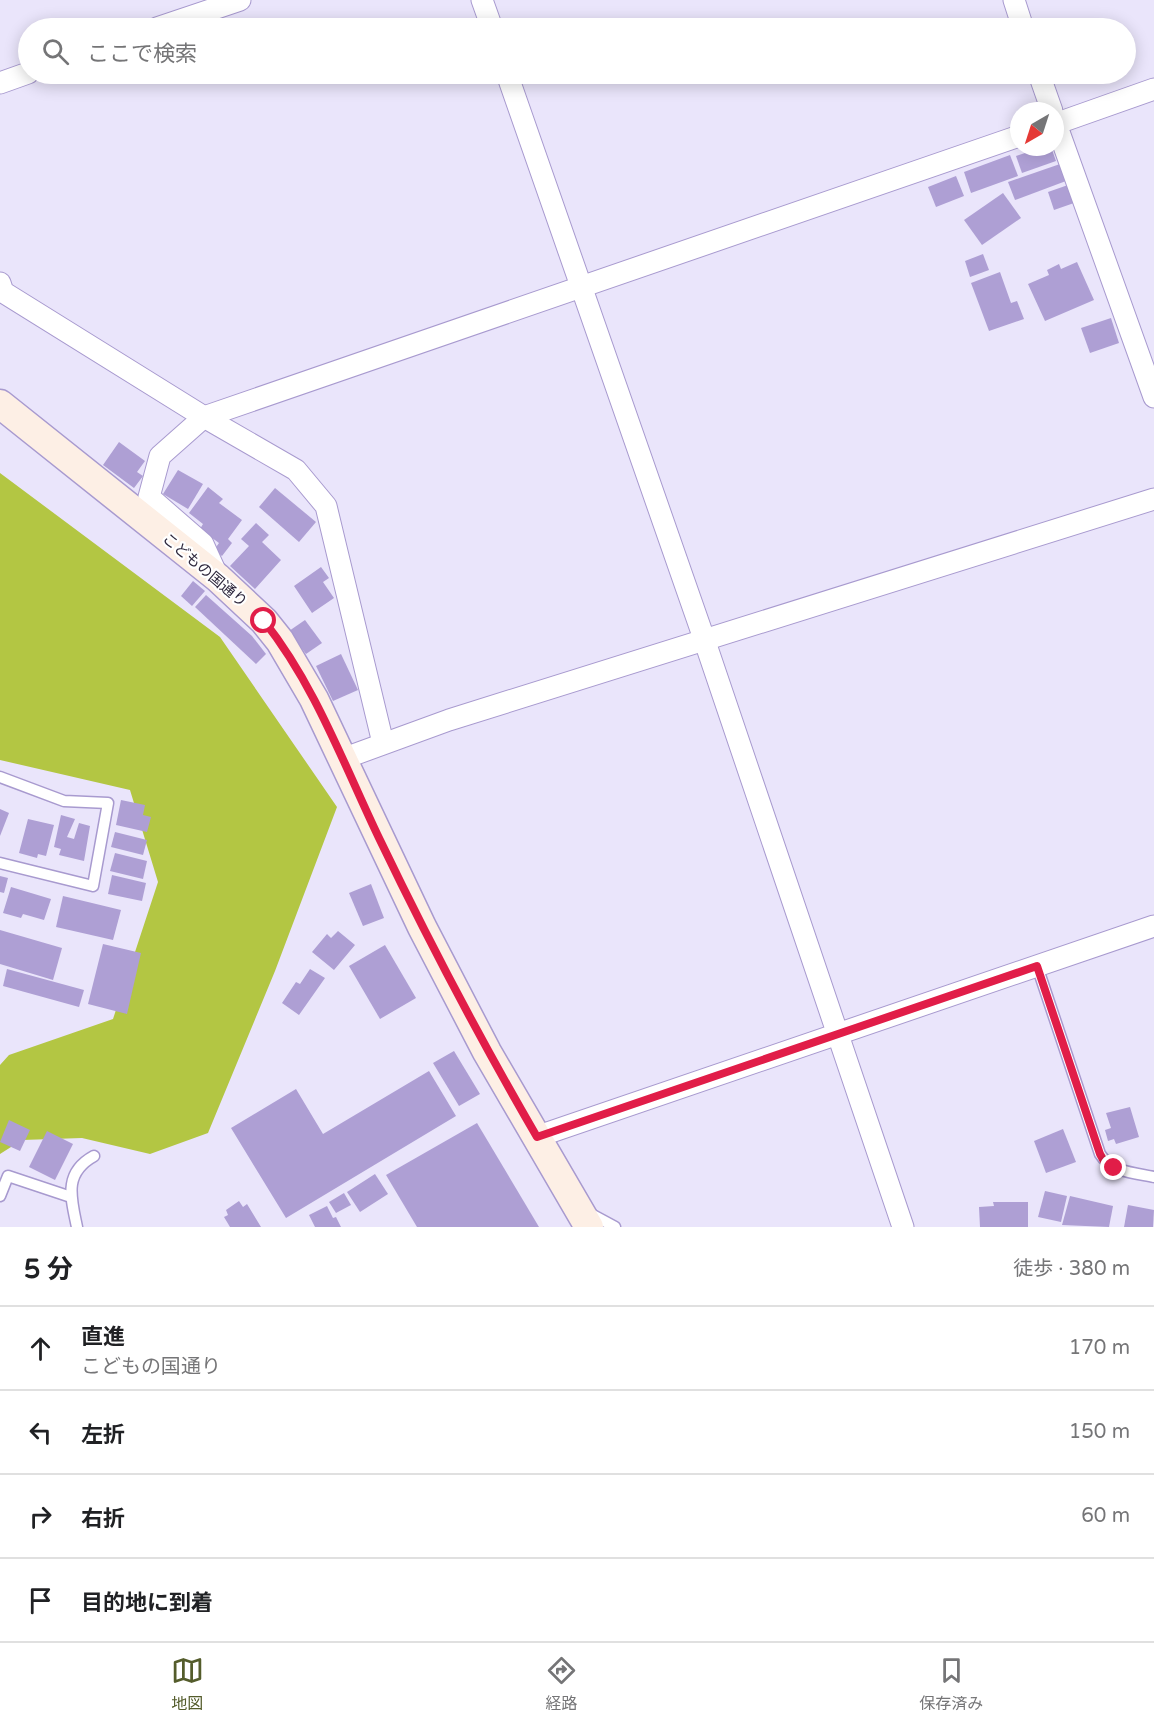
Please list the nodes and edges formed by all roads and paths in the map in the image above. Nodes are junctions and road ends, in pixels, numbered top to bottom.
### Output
1 (240, 0) edge
2 (482, 0) edge
3 (1014, 0) edge
4 (187, 18) edge
5 (488, 18) edge
6 (1020, 18) edge
7 (18, 76) edge
8 (0, 82) edge
9 (510, 84) edge
10 (1042, 84) edge
11 (1154, 89) edge
12 (1048, 102) edge
13 (1064, 117) edge
14 (1010, 139) edge
15 (1064, 148) edge
16 (0, 283) edge
17 (581, 287) junction
18 (1154, 397) edge
19 (0, 404) edge
20 (204, 417) junction
21 (1154, 499) edge
22 (218, 578) junction
23 (704, 639) junction
24 (383, 743) junction
25 (342, 759) junction
26 (0, 777) edge
27 (0, 863) edge
28 (1154, 926) edge
29 (1037, 966) junction
30 (838, 1034) junction
31 (537, 1137) junction
32 (94, 1156) dead end
33 (1154, 1178) edge
34 (0, 1196) edge
35 (71, 1197) junction
36 (584, 1217) edge
37 (77, 1227) edge
38 (615, 1227) edge
39 (903, 1227) edge

1 - 4 street
2 - 5 street
3 - 6 street
7 - 8 street
9 - 17 street
10 - 12 street
11 - 13 street
14 - 17 street
15 - 18 street
16 - 20 street
17 - 20 street
17 - 23 street
19 - 22 main road, こどもの国通り
20 - 22 street
20 - 24 street
21 - 23 street
22 - 25 main road, こどもの国通り
23 - 24 street
23 - 30 street
24 - 25 street
25 - 31 main road, こどもの国通り
26 - 27 lane
28 - 29 street
29 - 30 street
29 - 33 lane
30 - 31 street
30 - 39 street
31 - 36 main road, こどもの国通り
32 - 35 lane
34 - 35 lane
35 - 37 lane
36 - 38 lane

